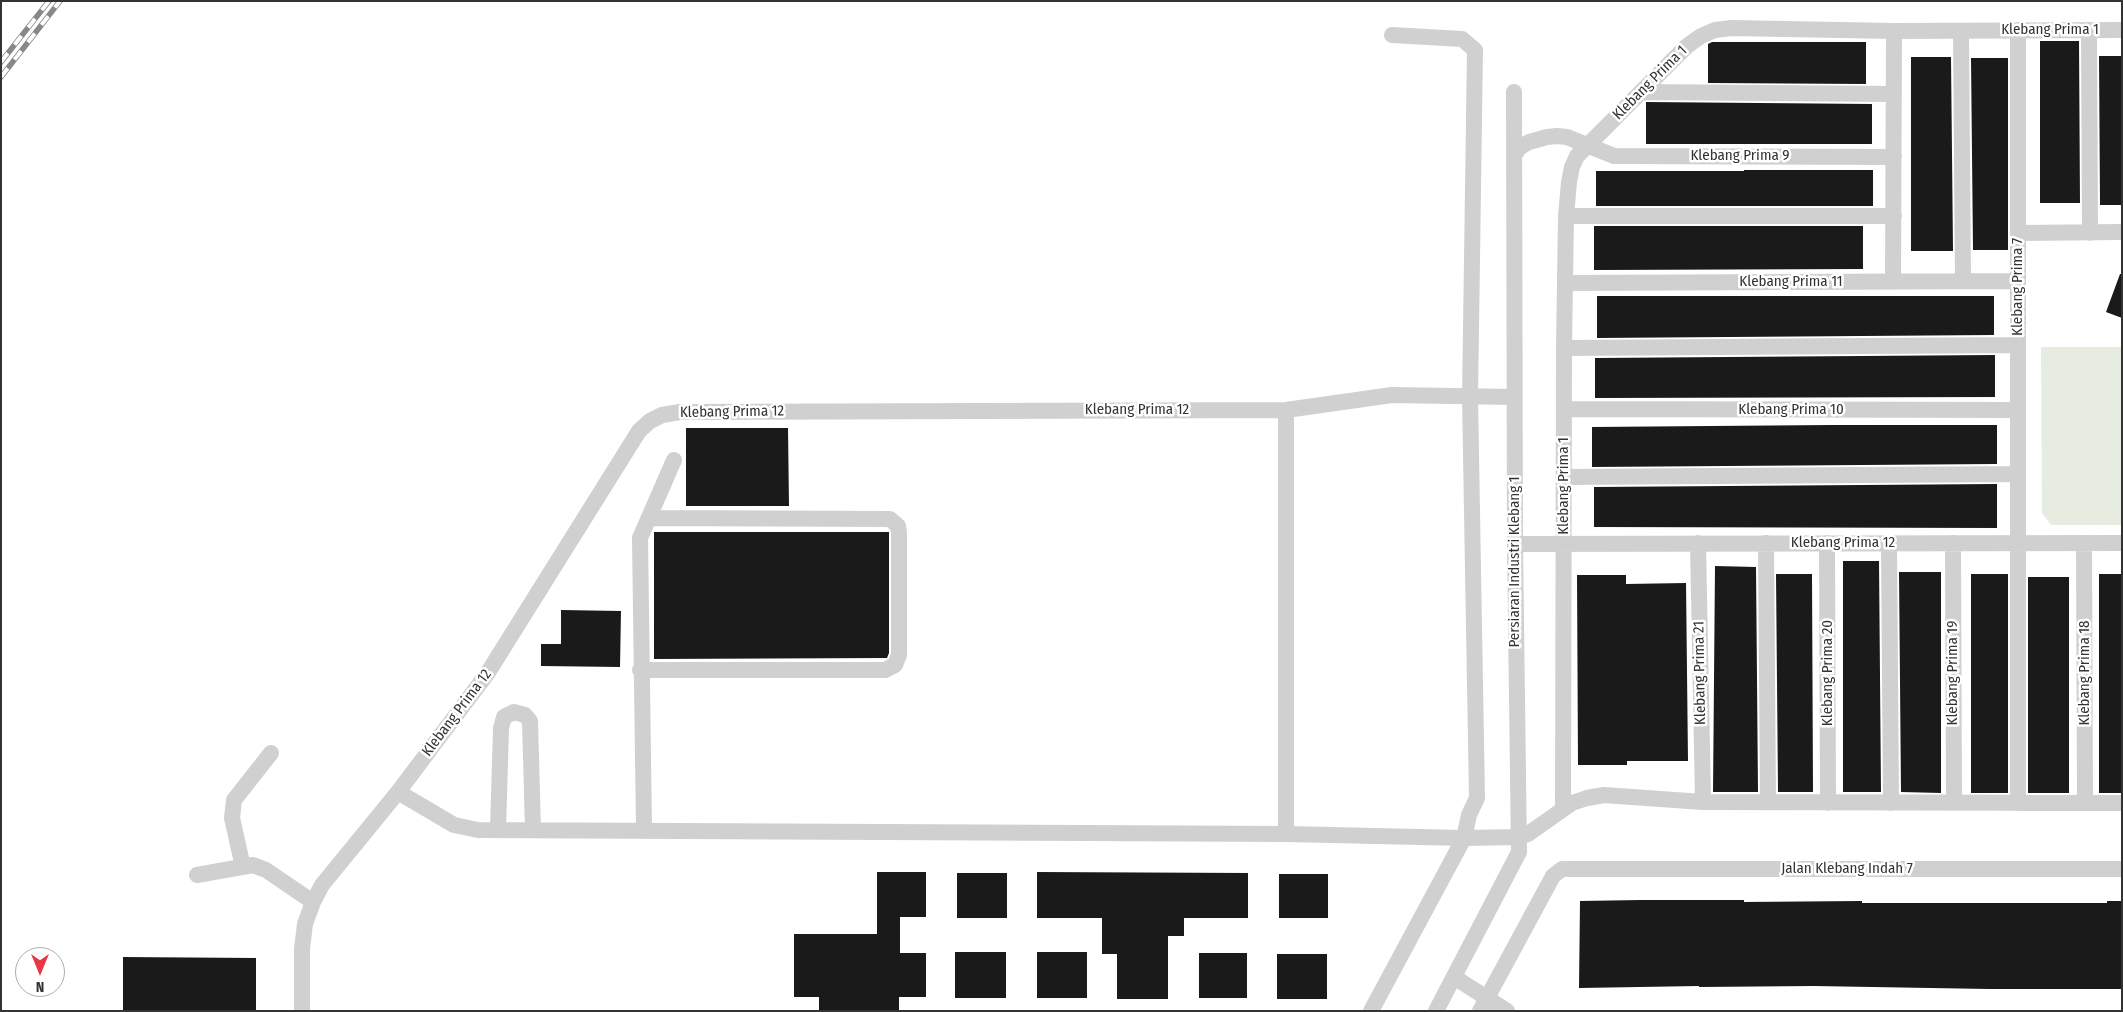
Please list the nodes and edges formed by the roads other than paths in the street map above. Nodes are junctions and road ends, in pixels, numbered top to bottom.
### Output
1 (1961, 30) junction
2 (2018, 30) junction
3 (2089, 30) junction
4 (2122, 30) edge
5 (1894, 31) junction
6 (1392, 35) dead end
7 (1514, 92) dead end
8 (1641, 92) junction
9 (1894, 94) junction
10 (1588, 145) junction
11 (1514, 156) junction
12 (1894, 157) junction
13 (1566, 216) junction
14 (1894, 216) junction
15 (2018, 232) junction
16 (2090, 232) junction
17 (2122, 232) edge
18 (1963, 281) junction
19 (2017, 281) junction
20 (1893, 282) junction
21 (1565, 283) junction
22 (2017, 345) junction
23 (1564, 348) junction
24 (1470, 396) junction
25 (1514, 397) junction
26 (1564, 409) junction
27 (1286, 410) junction
28 (2018, 410) junction
29 (674, 460) dead end
30 (2017, 474) junction
31 (1564, 477) junction
32 (649, 518) junction
33 (1564, 543) junction
34 (1698, 543) junction
35 (1766, 543) junction
36 (1827, 543) junction
37 (1889, 543) junction
38 (1953, 543) junction
39 (2018, 543) junction
40 (2084, 543) junction
41 (2122, 543) edge
42 (1515, 544) junction
43 (640, 670) junction
44 (271, 753) dead end
45 (398, 792) junction
46 (1702, 802) junction
47 (1768, 802) junction
48 (1828, 802) junction
49 (1891, 802) junction
50 (1954, 802) junction
51 (2018, 802) junction
52 (2086, 803) junction
53 (2122, 803) edge
54 (1563, 809) junction
55 (644, 829) junction
56 (498, 830) junction
57 (533, 830) junction
58 (1286, 834) junction
59 (1518, 836) junction
60 (1464, 838) junction
61 (243, 867) junction
62 (2122, 869) edge
63 (197, 875) dead end
64 (313, 902) junction
65 (1454, 977) junction
66 (1483, 1005) edge
67 (302, 1011) edge
68 (1371, 1011) edge
69 (1436, 1011) edge
70 (1507, 1011) edge

1 - 2 street, Klebang Prima 1
1 - 5 street, Klebang Prima 1
1 - 18 street
2 - 3 street, Klebang Prima 1
2 - 15 street, Klebang Prima 7
3 - 4 street, Klebang Prima 1
3 - 16 street
5 - 8 street, Klebang Prima 1
5 - 9 street
6 - 24 street
7 - 11 street, Persiaran Industri Klebang 1
8 - 9 street
8 - 10 street, Klebang Prima 1
9 - 12 street
10 - 11 street, Klebang Prima 9
10 - 12 street, Klebang Prima 9
10 - 13 street, Klebang Prima 1
11 - 25 street, Persiaran Industri Klebang 1
12 - 14 street
13 - 14 street
13 - 21 street, Klebang Prima 1
14 - 20 street
15 - 16 street
15 - 19 street, Klebang Prima 7
16 - 17 street
18 - 19 street, Klebang Prima 11
18 - 20 street, Klebang Prima 11
19 - 22 street, Klebang Prima 7
20 - 21 street, Klebang Prima 11
21 - 23 street, Klebang Prima 1
22 - 23 street
22 - 28 street, Klebang Prima 7
23 - 26 street, Klebang Prima 1
24 - 25 street, Klebang Prima 12
24 - 27 street, Klebang Prima 12
24 - 60 street
25 - 42 street, Persiaran Industri Klebang 1
26 - 28 street, Klebang Prima 10
26 - 31 street, Klebang Prima 1
27 - 45 street, Klebang Prima 12
27 - 58 street
28 - 30 street, Klebang Prima 7
29 - 32 street
30 - 31 street
30 - 39 street, Klebang Prima 7
31 - 33 street, Klebang Prima 1
32 - 43 street
32 - 43 street
33 - 34 street, Klebang Prima 12
33 - 42 street, Klebang Prima 12
33 - 54 street, Klebang Prima 1
34 - 35 street, Klebang Prima 12
34 - 46 street, Klebang Prima 21
35 - 36 street, Klebang Prima 12
35 - 47 street
36 - 37 street, Klebang Prima 12
36 - 48 street, Klebang Prima 20
37 - 38 street, Klebang Prima 12
37 - 49 street
38 - 39 street, Klebang Prima 12
38 - 50 street, Klebang Prima 19
39 - 40 street, Klebang Prima 12
39 - 51 street, Klebang Prima 7
40 - 41 street, Klebang Prima 12
40 - 52 street, Klebang Prima 18
42 - 59 street, Persiaran Industri Klebang 1
43 - 55 street
44 - 61 street
45 - 56 street
45 - 64 street, Klebang Prima 12
46 - 47 street
46 - 54 street
47 - 48 street
48 - 49 street
49 - 50 street
50 - 51 street
51 - 52 street
52 - 53 street
54 - 59 street
55 - 57 street
55 - 58 street
56 - 57 street
56 - 57 street
58 - 60 street
59 - 60 street
59 - 65 street, Persiaran Industri Klebang 1
60 - 68 street
61 - 63 street
61 - 64 street
62 - 66 street, Jalan Klebang Indah 7
64 - 67 street, Klebang Prima 12
65 - 66 street
65 - 69 street, Persiaran Industri Klebang 1
66 - 70 street

